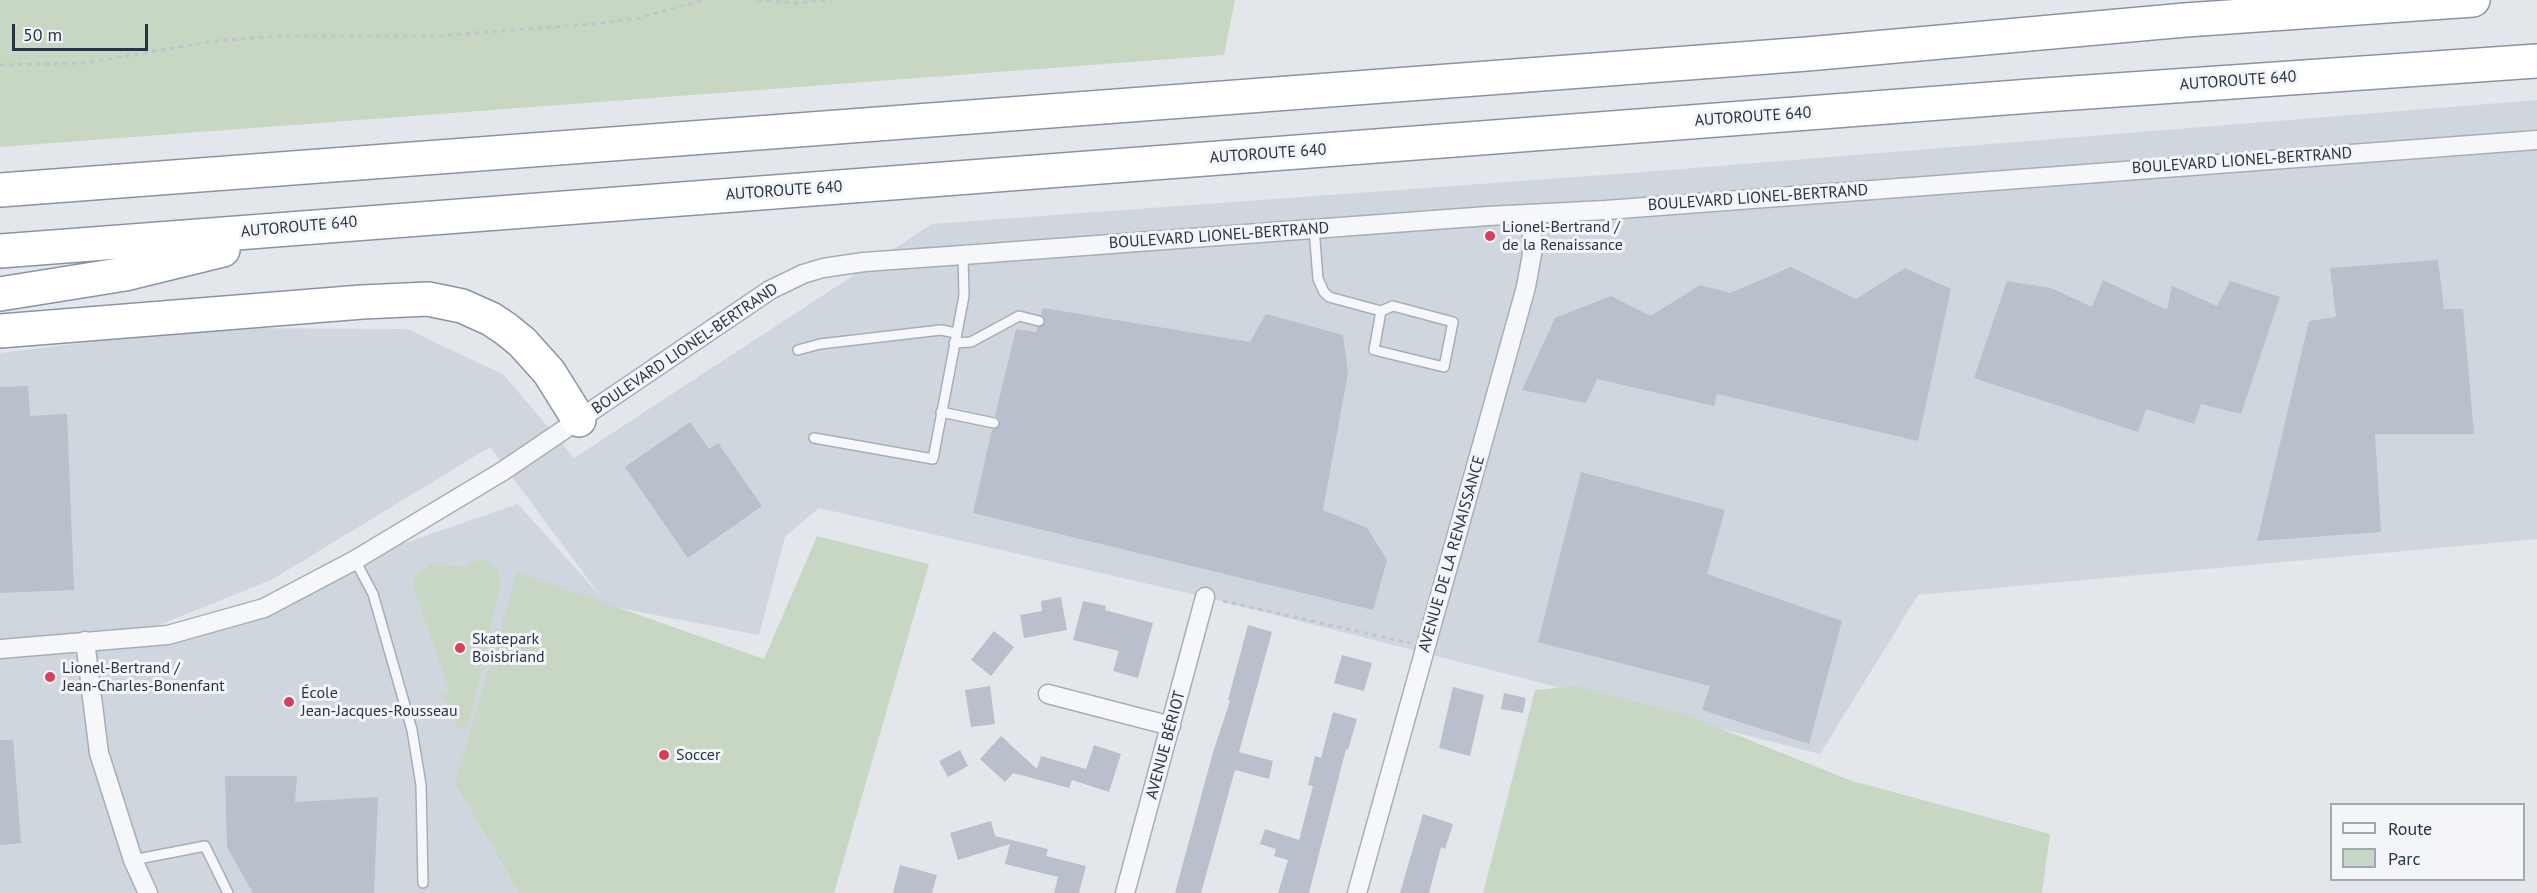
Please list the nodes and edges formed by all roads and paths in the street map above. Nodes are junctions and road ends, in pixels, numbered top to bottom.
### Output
1 (703, 0) edge
2 (758, 0) edge
3 (831, 0) edge
4 (2474, 0) edge
5 (2537, 61) edge
6 (0, 65) edge
7 (2537, 140) edge
8 (0, 190) edge
9 (1532, 214) junction
10 (330, 224) junction
11 (1314, 228) junction
12 (0, 251) edge
13 (963, 255) junction
14 (0, 294) edge
15 (1381, 311) junction
16 (1040, 321) dead end
17 (0, 330) edge
18 (955, 338) junction
19 (798, 350) dead end
20 (941, 412) junction
21 (579, 420) junction
22 (994, 423) dead end
23 (814, 438) dead end
24 (355, 560) junction
25 (1205, 597) joint
26 (86, 641) junction
27 (1426, 647) junction
28 (0, 649) edge
29 (1048, 694) dead end
30 (1172, 726) junction
31 (133, 860) junction
32 (423, 883) dead end
33 (148, 893) edge
34 (228, 893) edge
35 (1125, 893) edge
36 (1358, 893) edge

1 - 6 path
2 - 3 path
4 - 8 highway
5 - 10 highway, AUTOROUTE 640
7 - 9 street, BOULEVARD LIONEL-BERTRAND
9 - 11 street, BOULEVARD LIONEL-BERTRAND
9 - 27 street, AVENUE DE LA RENAISSANCE
10 - 12 highway, AUTOROUTE 640
10 - 14 highway
11 - 13 street, BOULEVARD LIONEL-BERTRAND
11 - 15 lane
13 - 18 lane
13 - 21 street, BOULEVARD LIONEL-BERTRAND
15 - 15 lane
16 - 18 lane
17 - 21 highway
18 - 19 lane
18 - 20 lane
20 - 22 lane
20 - 23 lane
21 - 24 street, BOULEVARD LIONEL-BERTRAND
24 - 26 street, BOULEVARD LIONEL-BERTRAND
24 - 32 lane
25 - 27 path
25 - 30 street, AVENUE BÉRIOT
26 - 28 street, BOULEVARD LIONEL-BERTRAND
26 - 31 street
27 - 36 street, AVENUE DE LA RENAISSANCE
29 - 30 street
30 - 35 street, AVENUE BÉRIOT
31 - 33 street
31 - 34 lane

